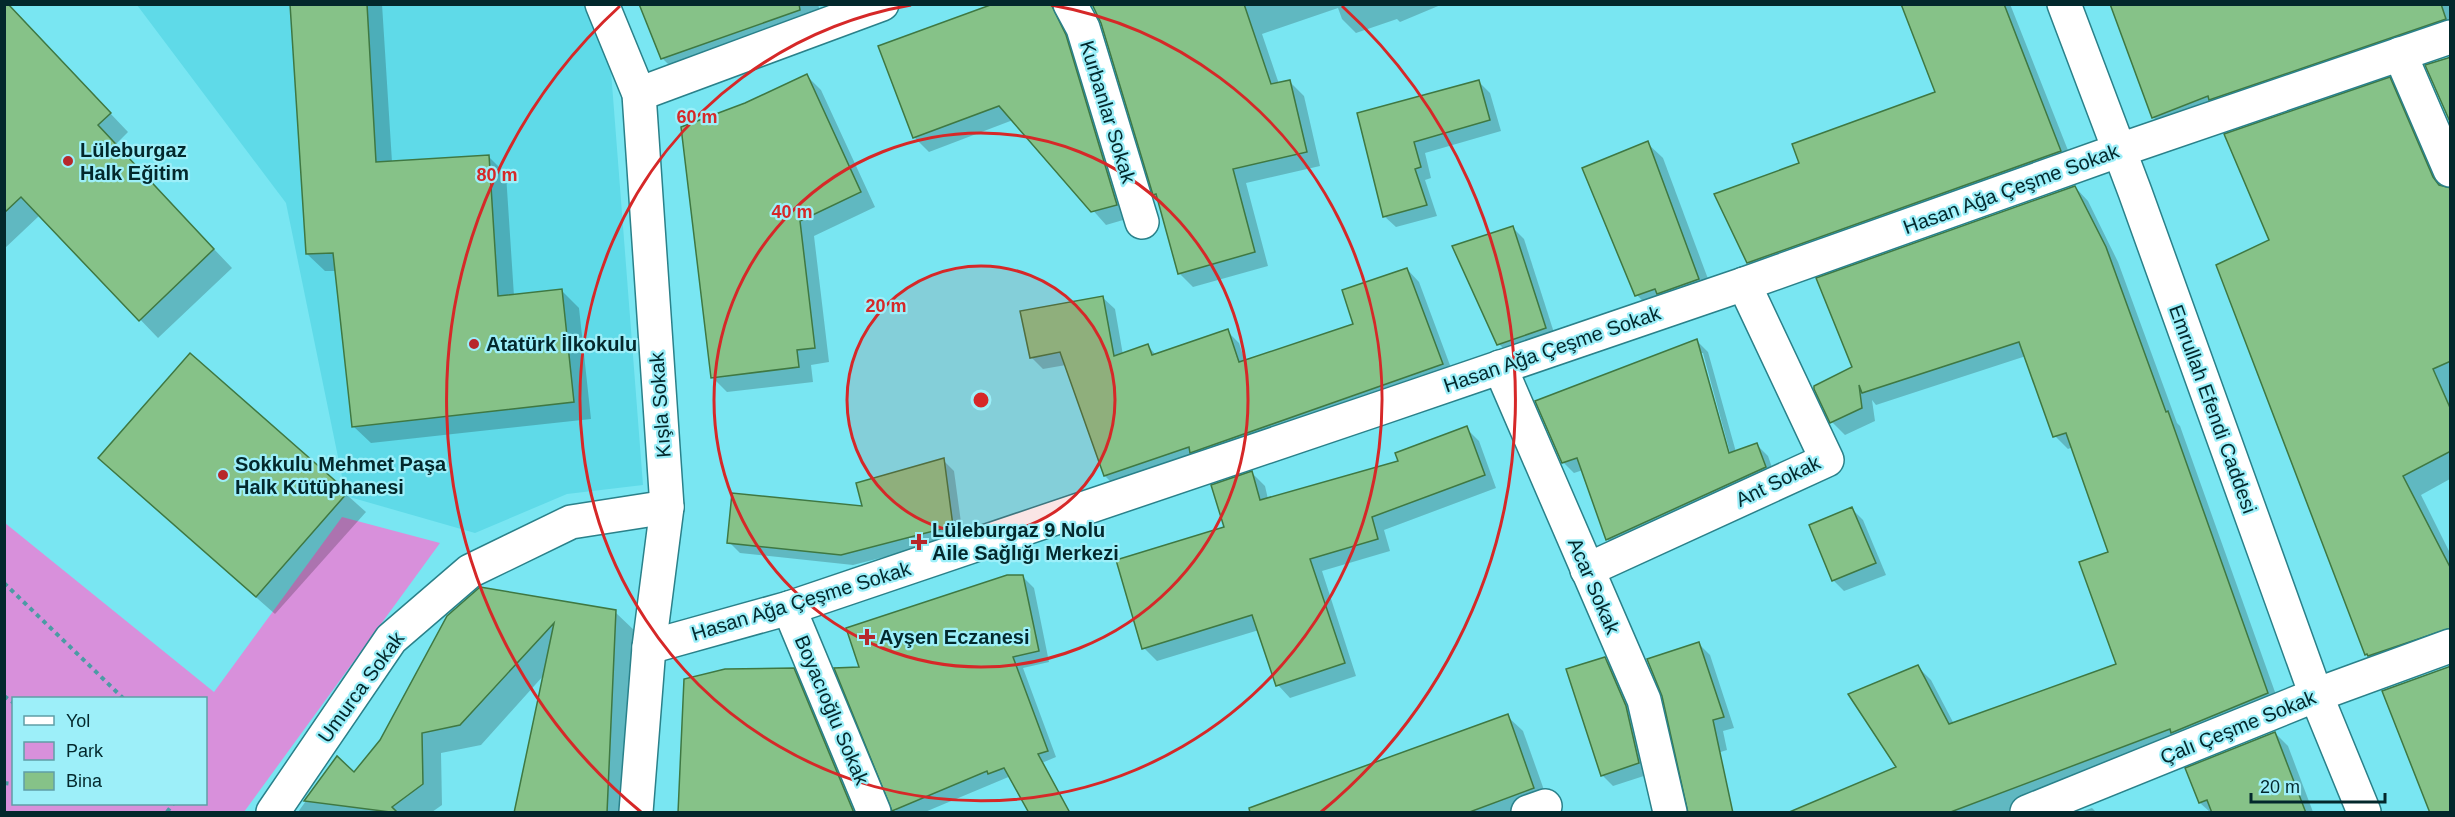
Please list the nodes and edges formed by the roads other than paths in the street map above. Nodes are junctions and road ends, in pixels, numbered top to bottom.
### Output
1 (602, 4) edge
2 (882, 4) edge
3 (1070, 4) edge
4 (2064, 4) edge
5 (2451, 37) edge
6 (2400, 54) junction
7 (639, 94) junction
8 (2120, 150) junction
9 (2451, 170) edge
10 (1142, 222) dead end
11 (1744, 284) junction
12 (1500, 367) junction
13 (666, 507) junction
14 (1587, 570) junction
15 (789, 608) junction
16 (2451, 646) edge
17 (649, 647) junction
18 (2316, 695) junction
19 (273, 813) edge
20 (636, 813) edge
21 (874, 813) edge
22 (1670, 813) edge
23 (2027, 813) edge
24 (2364, 813) edge

1 - 7 street, Kışla Sokak
2 - 7 street
3 - 10 street, Kurbanlar Sokak
4 - 8 street, Emrullah Efendi Caddesi
5 - 6 street, Hasan Ağa Çeşme Sokak
6 - 8 street, Hasan Ağa Çeşme Sokak
6 - 9 street
7 - 13 street, Kışla Sokak
8 - 11 street, Hasan Ağa Çeşme Sokak
8 - 18 street, Emrullah Efendi Caddesi
11 - 12 street, Hasan Ağa Çeşme Sokak
11 - 14 street, Ant Sokak
12 - 14 street, Acar Sokak
12 - 15 street, Hasan Ağa Çeşme Sokak
13 - 17 street, Kışla Sokak
13 - 19 street, Umurca Sokak
14 - 22 street, Acar Sokak
15 - 17 street, Hasan Ağa Çeşme Sokak
15 - 21 street, Boyacıoğlu Sokak
16 - 18 street, Çalı Çeşme Sokak
17 - 20 street, Kışla Sokak
18 - 23 street, Çalı Çeşme Sokak
18 - 24 street, Emrullah Efendi Caddesi

